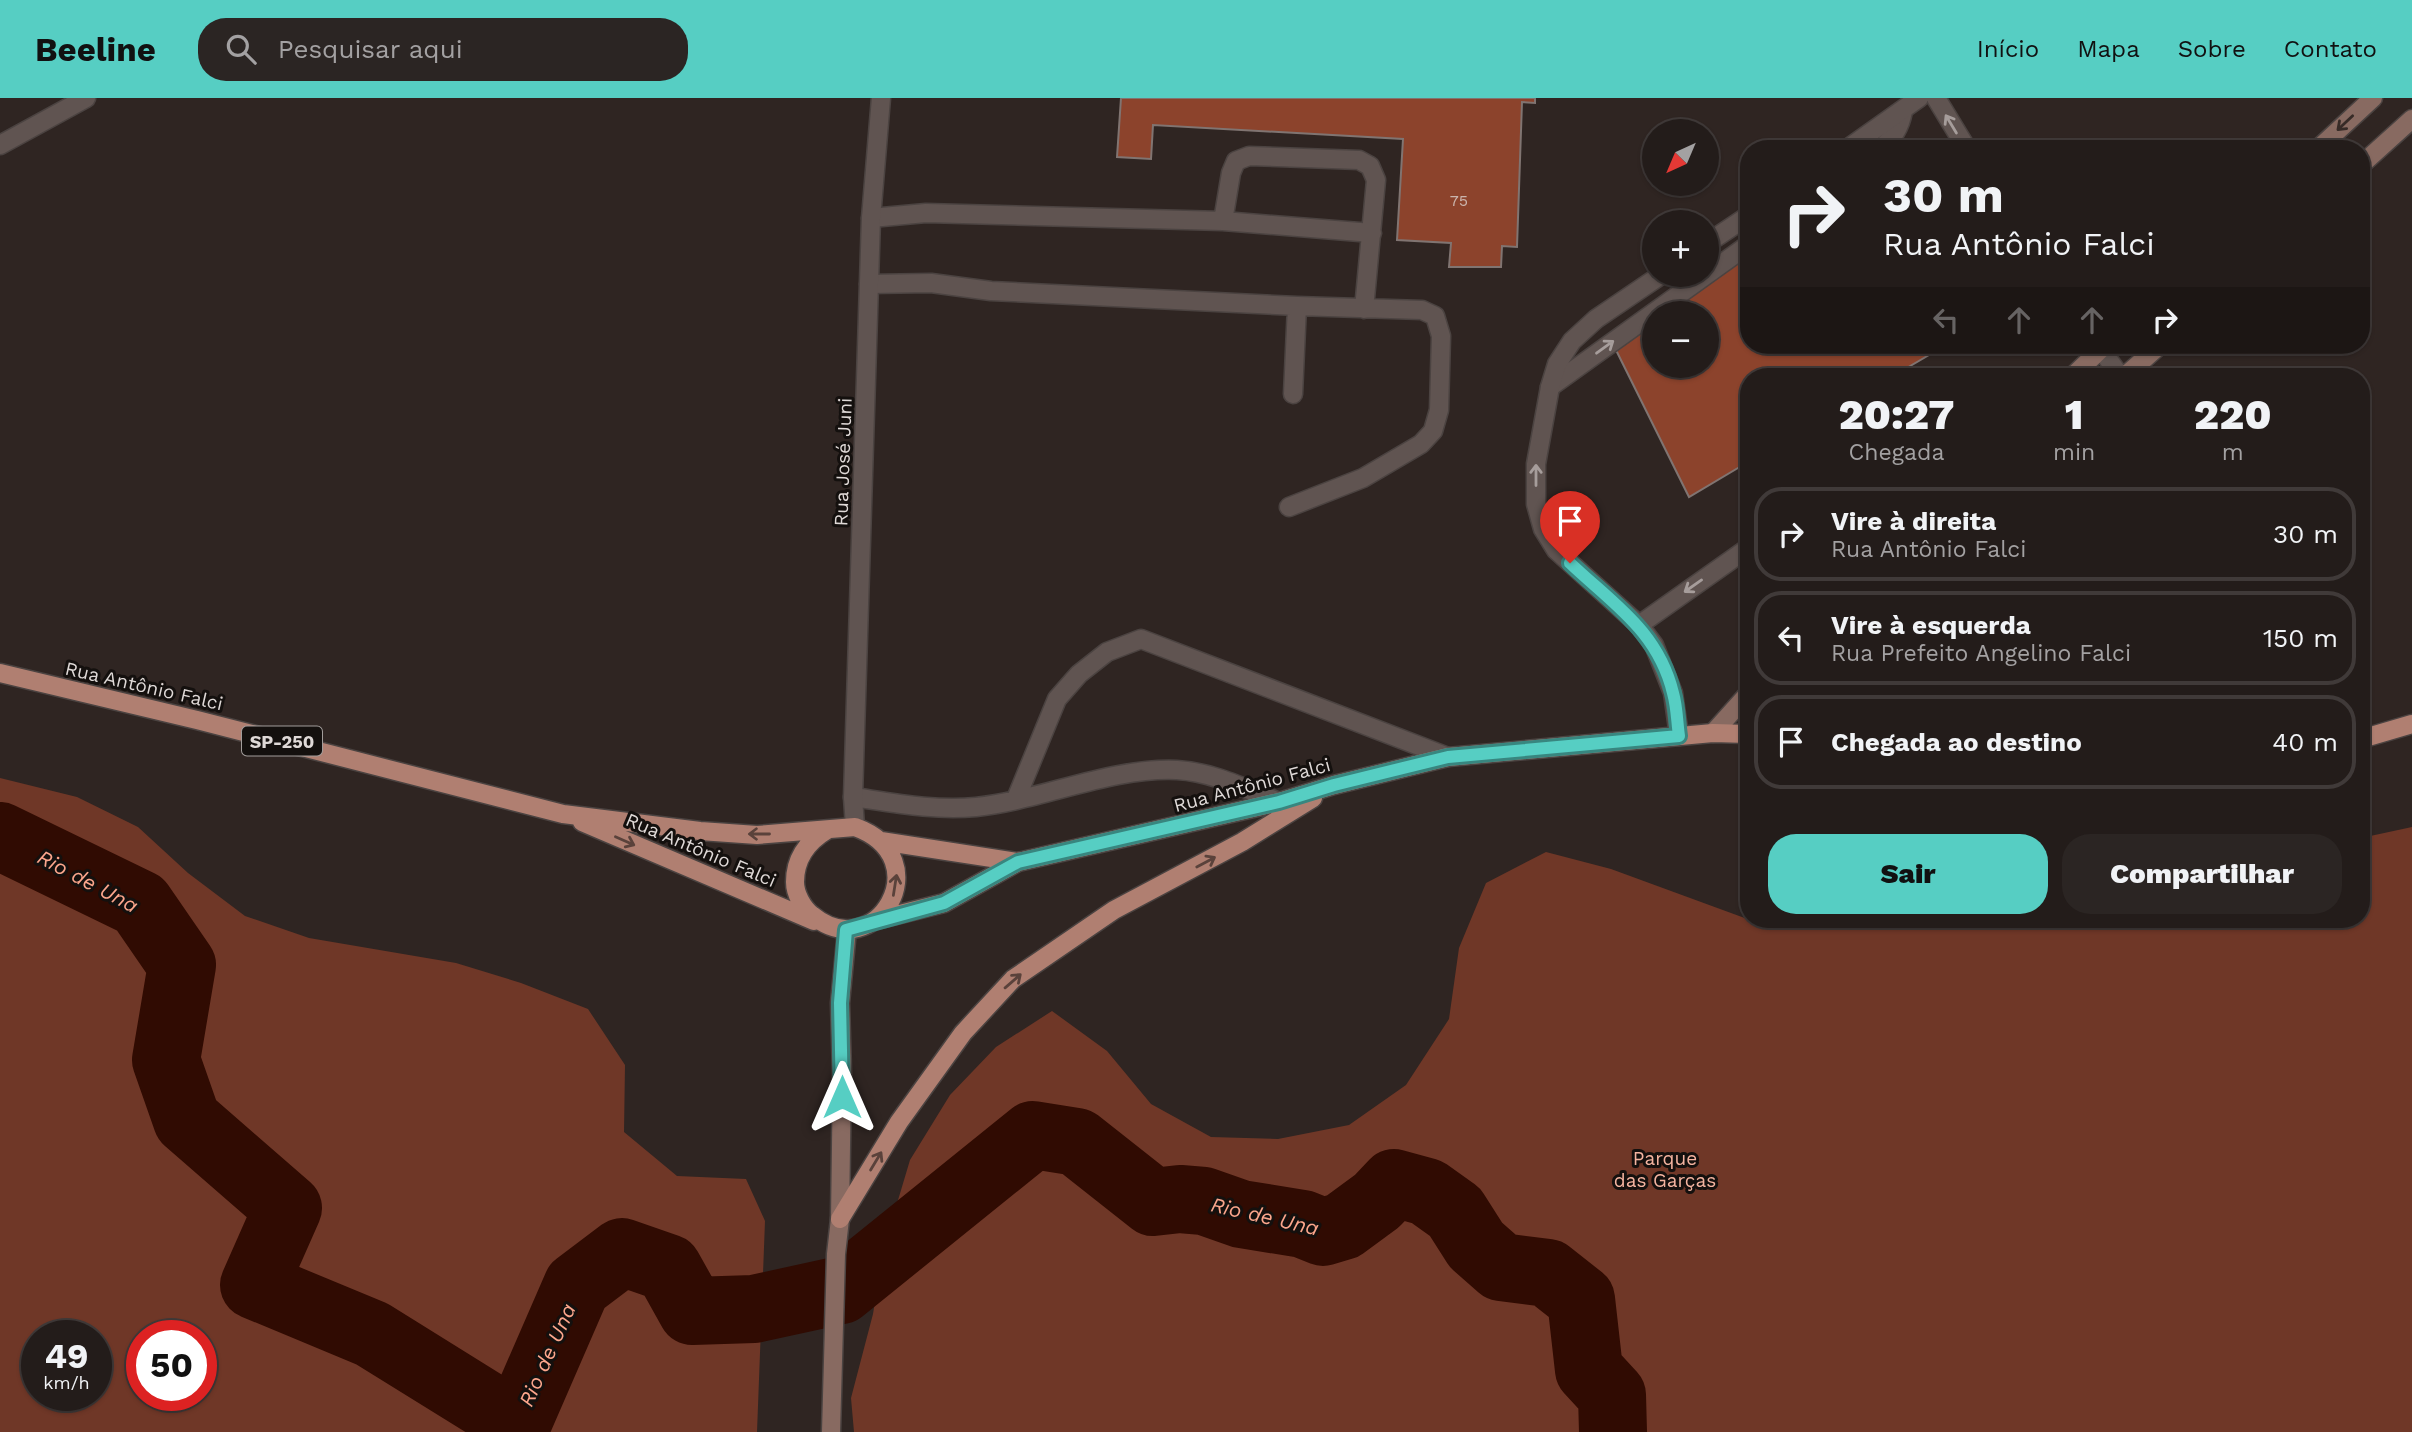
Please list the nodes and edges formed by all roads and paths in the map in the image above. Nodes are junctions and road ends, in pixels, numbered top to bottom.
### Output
1 (86, 98) edge
2 (881, 98) edge
3 (1919, 98) edge
4 (1936, 98) edge
5 (2373, 98) edge
6 (1903, 111) junction
7 (2412, 119) edge
8 (1860, 140) edge
9 (1889, 140) edge
10 (1962, 140) edge
11 (2328, 140) edge
12 (0, 145) edge
13 (2370, 156) edge
14 (871, 218) junction
15 (1223, 221) junction
16 (1740, 221) edge
17 (1372, 233) junction
18 (1719, 235) edge
19 (1740, 251) edge
20 (869, 284) junction
21 (1643, 287) edge
22 (1297, 306) junction
23 (1364, 309) junction
24 (2094, 354) edge
25 (2149, 354) edge
26 (2080, 368) edge
27 (2132, 368) edge
28 (1550, 387) junction
29 (1293, 394) dead end
30 (1289, 507) dead end
31 (1740, 554) edge
32 (1639, 625) junction
33 (0, 673) edge
34 (1740, 703) edge
35 (2412, 724) edge
36 (1713, 733) junction
37 (1740, 734) edge
38 (1679, 736) junction
39 (2370, 736) edge
40 (1448, 757) junction
41 (1334, 785) junction
42 (853, 797) junction
43 (1016, 799) junction
44 (1279, 802) junction
45 (563, 814) junction
46 (855, 827) junction
47 (827, 830) junction
48 (881, 841) junction
49 (1018, 862) junction
50 (876, 920) junction
51 (823, 925) junction
52 (846, 930) junction
53 (840, 1219) junction
54 (831, 1432) edge

1 - 12 street
2 - 14 street, Rua José Juni
3 - 6 street
10 -> 4 street
5 -> 11 main road
6 - 8 street
6 - 9 street
7 - 13 main road
14 - 15 street
14 - 20 street, Rua José Juni
15 - 17 street
15 - 17 street
16 - 18 street
17 - 23 street
28 -> 19 street
20 - 22 street
20 - 42 street, Rua José Juni
21 - 28 street
22 - 23 street
22 - 29 street
23 - 30 street
24 - 26 main road
25 - 27 main road
32 -> 28 street
31 -> 32 street
32 - 38 street
33 - 45 main road, Rua Antônio Falci / SP-250
34 - 36 main road
35 - 39 main road
36 - 37 main road, Rua Antônio Falci
36 - 38 main road, Rua Antônio Falci
38 - 40 main road, Rua Antônio Falci
40 - 41 main road, Rua Antônio Falci
40 - 43 street
41 - 44 main road, Rua Antônio Falci
53 -> 41 main road
42 - 43 street
42 - 46 street, Rua José Juni
43 - 44 street
44 - 49 main road, Rua Antônio Falci
47 -> 45 main road, Rua Antônio Falci / SP-250
45 -> 51 main road, Rua Antônio Falci / SP-250
46 - 47 main road, SP-250
46 - 48 main road
47 - 51 main road
48 - 49 main road, Rua Antônio Falci
50 -> 48 main road
49 - 50 main road, Rua Antônio Falci
50 - 52 main road
51 - 52 main road, SP-250
52 - 53 main road
53 - 54 main road

